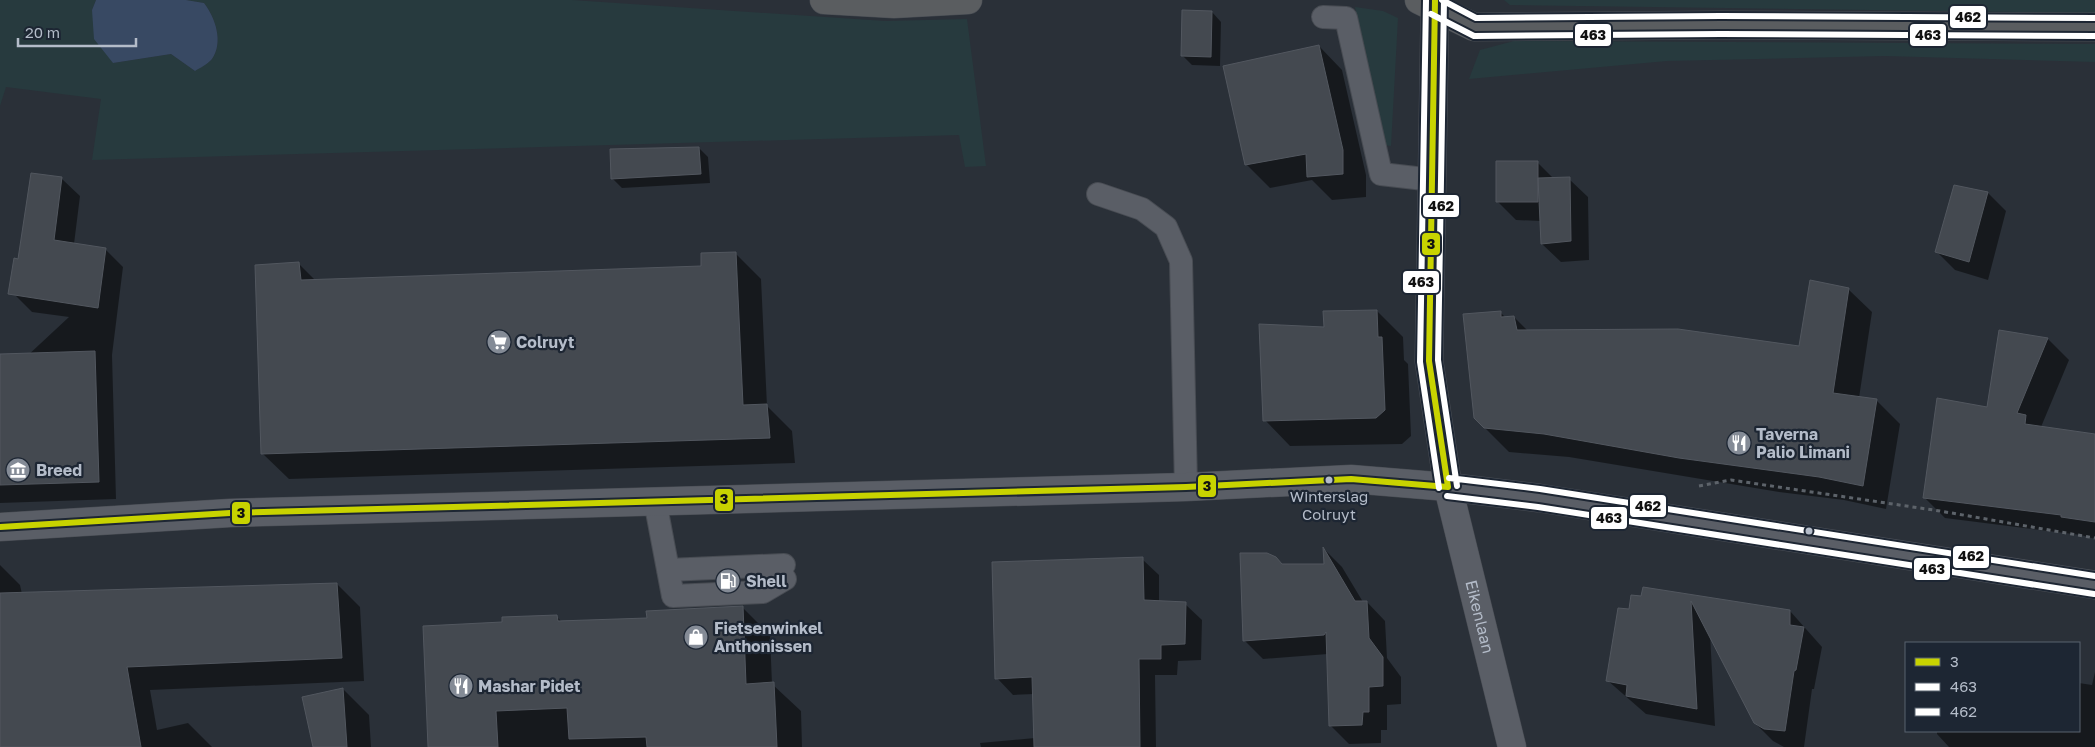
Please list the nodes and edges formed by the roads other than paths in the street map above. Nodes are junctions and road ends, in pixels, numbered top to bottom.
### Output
1 (824, 0) edge
2 (968, 0) edge
3 (1430, 2) edge
4 (1323, 17) dead end
5 (2095, 27) edge
6 (1433, 180) junction
7 (1098, 194) dead end
8 (1186, 486) junction
9 (1448, 487) junction
10 (655, 501) junction
11 (0, 527) edge
12 (785, 572) dead end
13 (2095, 585) edge
14 (1512, 747) edge

1 - 2 highway
3 - 5 highway
3 - 6 street, Eikenlaan
4 - 6 lane
6 - 9 street, Eikenlaan
7 - 8 lane
8 - 9 street
8 - 10 street
9 - 13 street
9 - 14 street, Eikenlaan
10 - 11 street
10 - 12 lane

